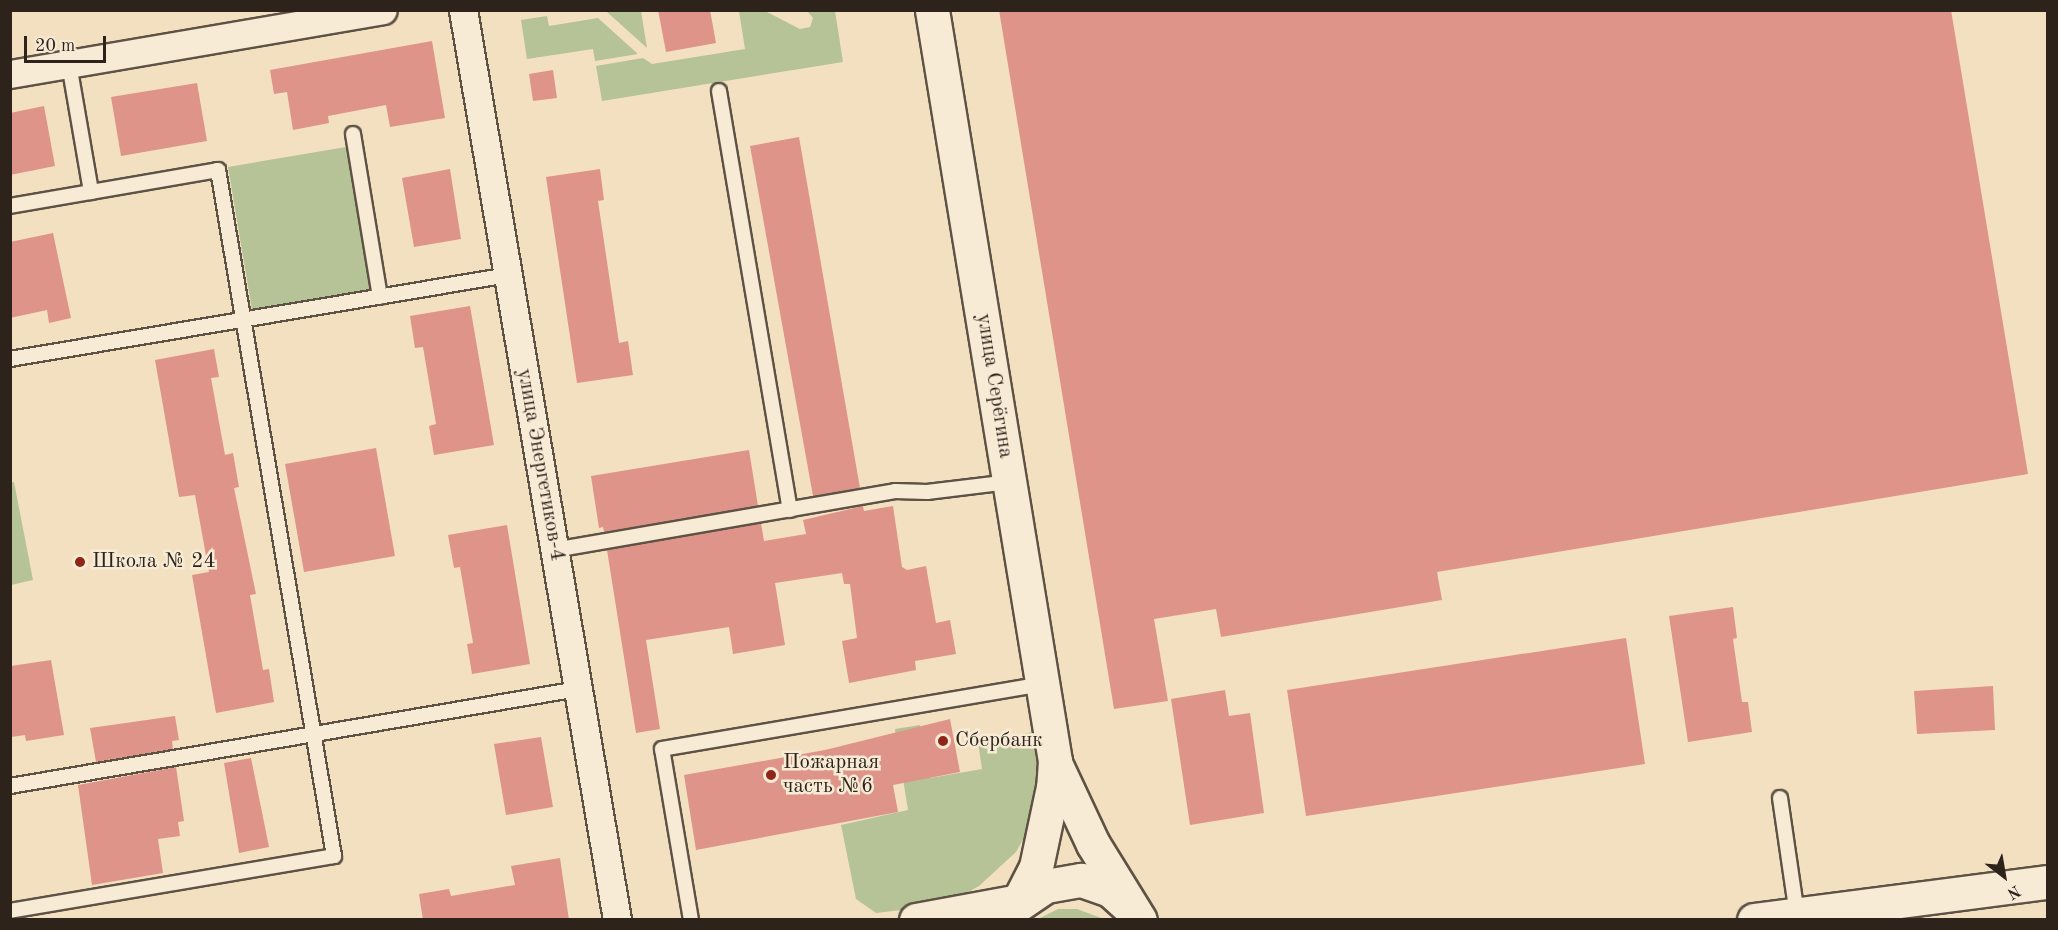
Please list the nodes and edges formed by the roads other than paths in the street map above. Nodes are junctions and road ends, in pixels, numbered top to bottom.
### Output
1 (383, 10) edge
2 (463, 10) edge
3 (932, 10) edge
4 (69, 64) junction
5 (10, 74) edge
6 (719, 91) dead end
7 (353, 134) dead end
8 (91, 192) junction
9 (10, 206) edge
10 (508, 275) junction
11 (380, 297) junction
12 (244, 320) junction
13 (10, 359) edge
14 (1010, 482) junction
15 (790, 510) junction
16 (554, 550) junction
17 (1042, 684) junction
18 (578, 689) junction
19 (314, 734) junction
20 (1055, 762) junction
21 (10, 786) edge
22 (1780, 798) dead end
23 (2048, 882) edge
24 (1014, 910) edge
25 (10, 911) edge
26 (1894, 911) edge
27 (1797, 915) junction
28 (1140, 918) edge
29 (616, 920) edge
30 (691, 920) edge
31 (916, 920) edge
32 (1754, 920) edge

1 - 4 street
2 - 10 street, улица Энергетиков-4
3 - 14 main road, улица Серёгина
4 - 5 street
4 - 8 lane
6 - 15 lane
7 - 11 lane
8 - 9 lane
8 - 12 lane
10 - 11 lane
10 - 16 street, улица Энергетиков-4
11 - 12 lane
12 - 13 lane
12 - 19 lane
14 - 15 lane
14 - 17 main road, улица Серёгина
15 - 16 lane
16 - 18 street, улица Энергетиков-4
17 - 20 main road, улица Серёгина
17 - 30 lane
18 - 19 lane
18 - 29 street, улица Энергетиков-4
19 - 21 lane
19 - 25 lane
20 - 24 main road
20 - 28 main road
22 - 27 lane
23 - 26 main road
24 - 28 main road
24 - 31 main road
26 - 27 main road
27 - 32 main road

